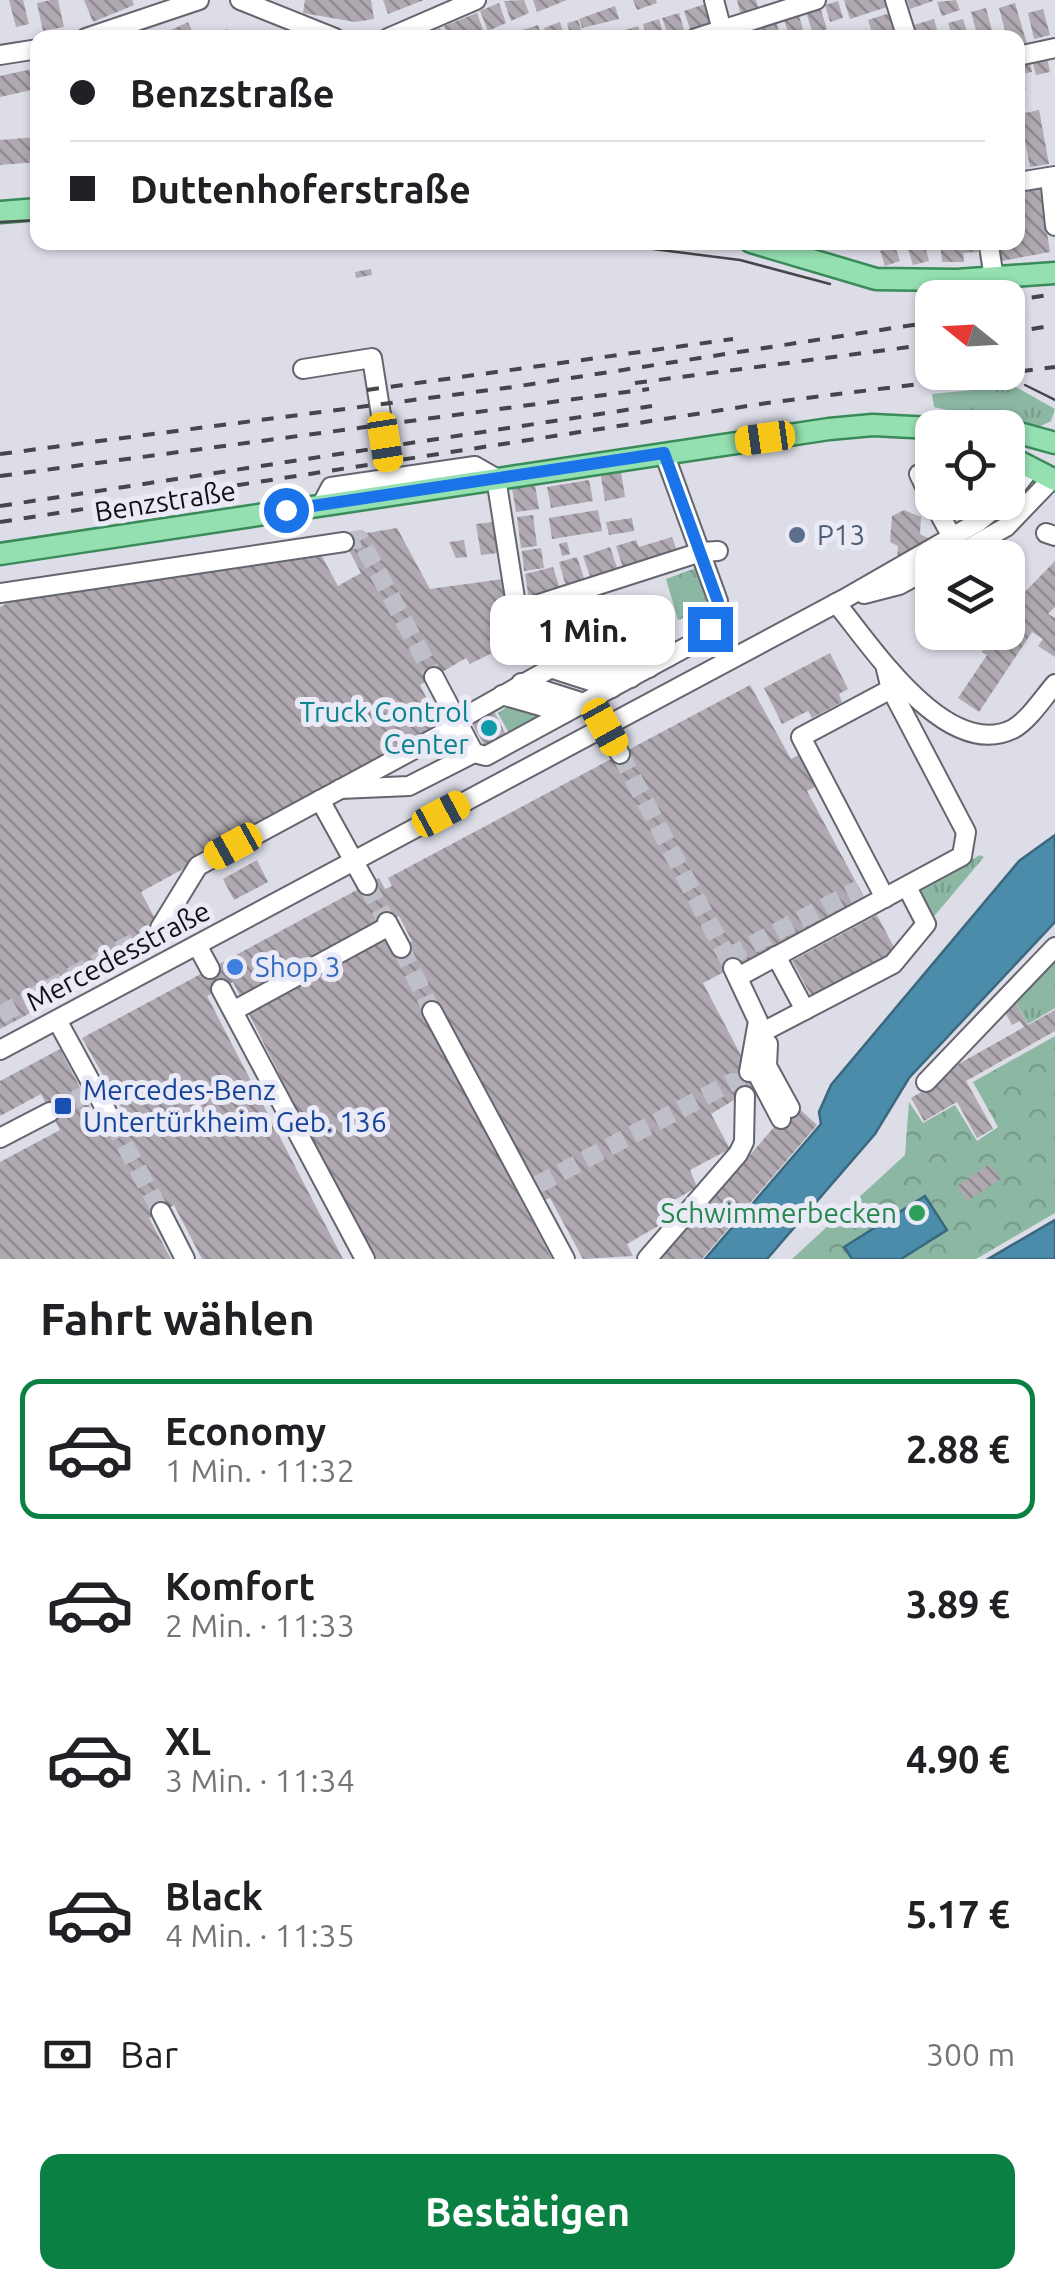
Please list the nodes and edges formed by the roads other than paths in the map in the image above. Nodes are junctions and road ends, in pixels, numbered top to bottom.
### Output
1 (198, 0) edge
2 (240, 0) edge
3 (476, 0) edge
4 (714, 0) edge
5 (816, 0) edge
6 (895, 0) edge
7 (110, 30) edge
8 (316, 30) edge
9 (407, 30) edge
10 (722, 30) edge
11 (731, 30) edge
12 (905, 30) edge
13 (1055, 48) edge
14 (30, 50) edge
15 (1025, 54) edge
16 (0, 56) edge
17 (1053, 176) edge
18 (1025, 181) edge
19 (30, 210) edge
20 (0, 212) edge
21 (1055, 226) edge
22 (809, 250) edge
23 (986, 250) edge
24 (1055, 273) edge
25 (994, 278) junction
26 (304, 370) dead end
27 (915, 427) edge
28 (1025, 433) edge
29 (1053, 438) edge
30 (664, 453) junction
31 (1025, 464) edge
32 (1030, 467) junction
33 (1025, 474) edge
34 (391, 478) junction
35 (496, 478) junction
36 (1054, 478) edge
37 (322, 504) junction
38 (984, 520) edge
39 (963, 540) edge
40 (975, 540) edge
41 (344, 542) dead end
42 (711, 549) junction
43 (0, 554) edge
44 (915, 567) edge
45 (915, 576) edge
46 (0, 593) edge
47 (840, 601) junction
48 (550, 668) junction
49 (886, 668) junction
50 (434, 677) tunnel mouth
51 (1055, 684) edge
52 (617, 685) junction
53 (891, 689) junction
54 (462, 719) junction
55 (605, 727) junction
56 (474, 753) junction
57 (620, 754) tunnel mouth
58 (340, 789) junction
59 (320, 800) junction
60 (354, 861) junction
61 (367, 885) tunnel mouth
62 (908, 886) junction
63 (885, 898) junction
64 (160, 928) tunnel mouth
65 (196, 945) junction
66 (401, 948) tunnel mouth
67 (1055, 948) edge
68 (776, 956) junction
69 (210, 969) dead end
70 (220, 988) dead end
71 (805, 1010) junction
72 (432, 1011) tunnel mouth
73 (233, 1012) junction
74 (57, 1020) junction
75 (0, 1050) edge
76 (752, 1056) junction
77 (926, 1082) dead end
78 (745, 1096) dead end
79 (50, 1112) tunnel mouth
80 (112, 1121) tunnel mouth
81 (0, 1138) edge
82 (161, 1212) tunnel mouth
83 (186, 1259) edge
84 (365, 1259) edge
85 (564, 1259) edge
86 (647, 1259) edge

1 - 7 street
2 - 8 street
3 - 9 street
4 - 10 street
5 - 11 street
6 - 12 street
13 - 15 street
14 - 16 street
17 - 18 street
17 - 21 street
19 - 20 main road
22 - 25 main road
23 - 25 street
24 - 25 main road
26 - 34 street
27 - 30 main road, Benzstraße
28 - 29 main road
29 - 32 main road
30 - 35 main road, Benzstraße
30 - 42 street
31 - 32 main road
32 - 33 street, Mercedesstraße
32 - 36 main road
34 - 35 street
34 - 37 street
35 - 37 main road, Benzstraße
35 - 42 street
36 - 40 street, Mercedesstraße
37 - 43 main road, Benzstraße
38 - 39 street, Mercedesstraße
41 - 46 street
42 - 52 street
44 - 47 street, Mercedesstraße
45 - 47 street, Mercedesstraße
47 - 49 street
47 - 55 street, Mercedesstraße
48 - 52 street
48 - 52 street
48 - 52 street
48 - 52 street
48 - 54 street
49 - 51 street
49 - 53 street
50 - 54 street
52 - 56 street
53 - 62 street
53 - 63 street
54 - 56 street
54 - 58 street
55 - 57 street
55 - 60 street, Mercedesstraße
56 - 58 street
58 - 59 street
59 - 60 street
59 - 64 street
60 - 61 street
60 - 65 street, Mercedesstraße
62 - 63 street
62 - 71 street
63 - 68 street
65 - 69 street
65 - 74 street, Mercedesstraße
66 - 73 street
67 - 77 street
68 - 71 street
68 - 76 street
70 - 73 street
71 - 76 street
72 - 85 street
73 - 84 street
74 - 75 street, Mercedesstraße
74 - 80 street
76 - 76 street
78 - 86 street
79 - 81 street
82 - 83 street

